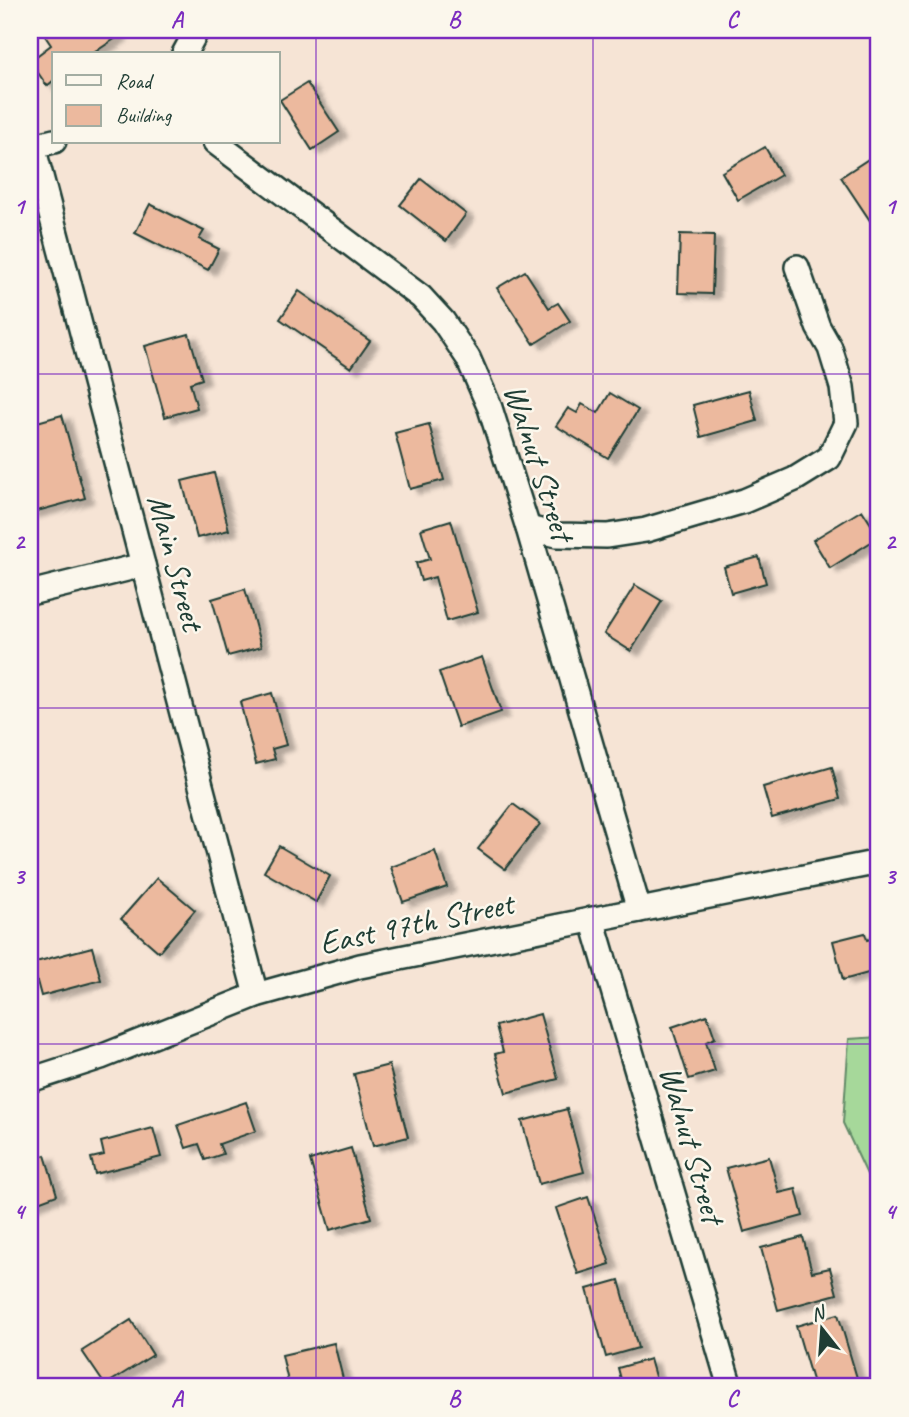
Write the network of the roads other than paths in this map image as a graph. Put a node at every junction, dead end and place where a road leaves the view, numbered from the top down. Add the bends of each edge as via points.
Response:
1 (197, 30) edge
2 (185, 52) edge
3 (218, 144) edge
4 (39, 145) edge
5 (797, 267) dead end
6 (528, 528) junction
7 (143, 565) junction
8 (30, 593) edge
9 (879, 862) edge
10 (639, 910) junction
11 (592, 919) junction
12 (256, 995) junction
13 (30, 1080) edge
14 (730, 1387) edge

1 - 2 street
3 - 6 street, Walnut Street via 421,297 443,321 468,358 490,408
4 - 7 street, Main Street
5 - 6 street via 842,387 846,423 829,458 744,501 646,530 607,536 557,535
6 - 10 street, Walnut Street
7 - 8 street
7 - 12 street, Main Street
9 - 10 street
10 - 11 street, East 97th Street
11 - 12 street, East 97th Street via 360,966
11 - 14 street, Walnut Street
12 - 13 street, East 97th Street

